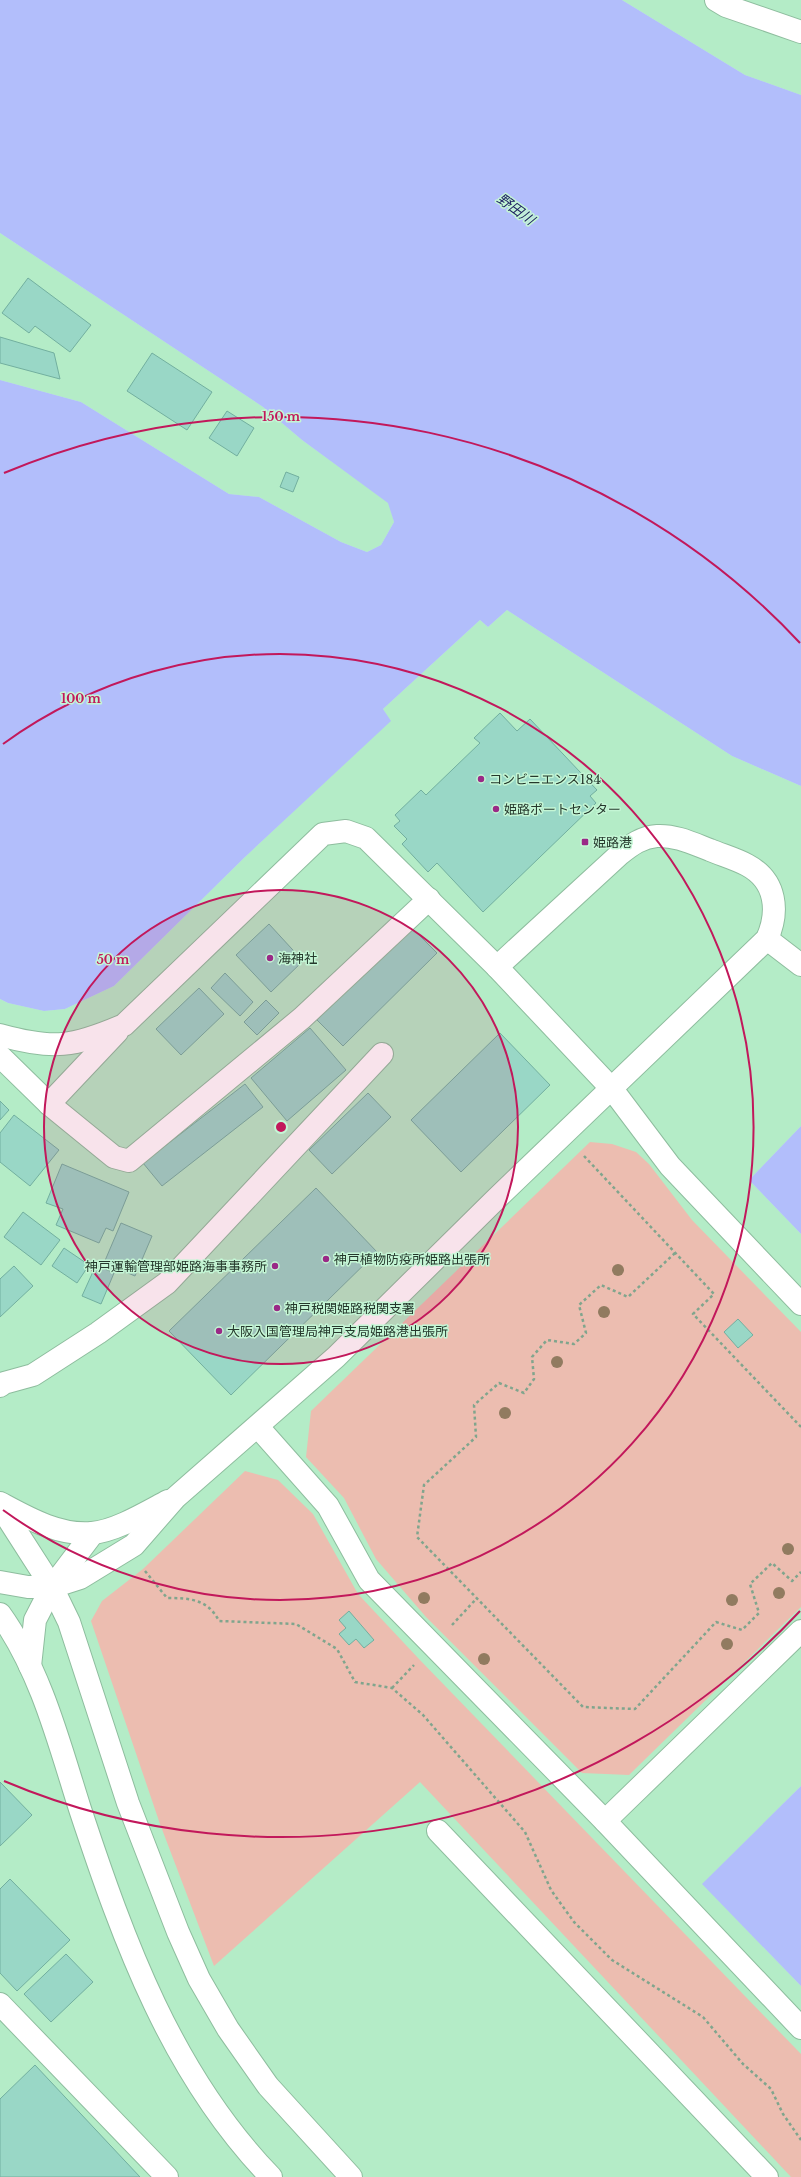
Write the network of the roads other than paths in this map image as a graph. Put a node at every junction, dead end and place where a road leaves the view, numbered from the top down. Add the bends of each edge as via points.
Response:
1 (716, 0) edge
2 (801, 32) edge
3 (429, 900) junction
4 (766, 939) junction
5 (801, 965) edge
6 (496, 967) junction
7 (124, 1025) junction
8 (0, 1035) edge
9 (382, 1054) dead end
10 (0, 1056) edge
11 (612, 1089) junction
12 (49, 1104) junction
13 (801, 1304) edge
14 (1, 1383) edge
15 (258, 1427) junction
16 (175, 1498) junction
17 (0, 1505) edge
18 (93, 1533) junction
19 (0, 1582) edge
20 (52, 1587) junction
21 (0, 1614) edge
22 (801, 1631) edge
23 (30, 1666) junction
24 (605, 1821) junction
25 (438, 1831) dead end
26 (0, 2004) edge
27 (801, 2028) edge
28 (168, 2177) edge
29 (271, 2177) edge
30 (352, 2177) edge
31 (766, 2177) edge

1 - 2 street via 726,6
3 - 6 street
3 - 7 street via 366,838 346,831 323,834
3 - 12 street via 302,1018 129,1161 114,1157
4 - 5 street
4 - 6 street via 774,924 768,884 748,866 684,840 658,836 633,843
4 - 11 street
6 - 11 street
7 - 8 street via 94,1038 70,1044 46,1045
7 - 12 street
9 - 14 street via 167,1283 98,1333 33,1375
10 - 12 street
11 - 13 street via 670,1166
11 - 15 street via 336,1357
15 - 16 street
15 - 24 street via 328,1506 369,1580
16 - 18 street via 121,1524
16 - 20 street via 134,1545 80,1578
17 - 18 street via 59,1530
17 - 20 street
18 - 20 street
19 - 20 street via 28,1588
20 - 23 street via 34,1620
20 - 30 street via 69,1622 128,1803 199,1979 228,2029 268,2086
21 - 23 street
22 - 24 street
23 - 29 street via 60,1744 111,1899 142,1980 188,2069 220,2116
24 - 27 street
25 - 31 street
26 - 28 street

